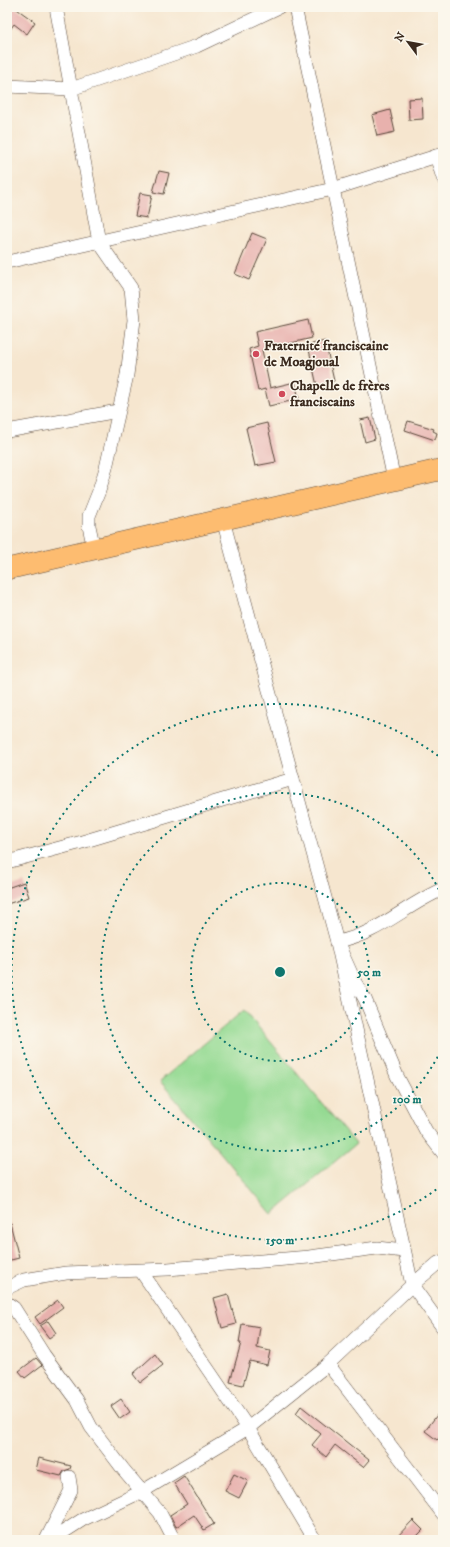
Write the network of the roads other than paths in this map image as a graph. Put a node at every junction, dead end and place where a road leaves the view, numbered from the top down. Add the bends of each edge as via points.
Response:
1 (56, 7) edge
2 (279, 7) edge
3 (295, 7) edge
4 (7, 86) edge
5 (71, 89) junction
6 (439, 155) edge
7 (443, 178) edge
8 (333, 189) junction
9 (99, 242) junction
10 (7, 262) edge
11 (118, 411) junction
12 (7, 431) edge
13 (443, 469) edge
14 (394, 480) junction
15 (223, 520) junction
16 (94, 549) junction
17 (7, 569) edge
18 (293, 779) junction
19 (7, 862) edge
20 (443, 889) edge
21 (337, 942) junction
22 (443, 1153) edge
23 (404, 1251) junction
24 (443, 1261) edge
25 (141, 1271) junction
26 (412, 1285) junction
27 (7, 1288) edge
28 (9, 1308) edge
29 (443, 1328) edge
30 (328, 1364) junction
31 (248, 1428) junction
32 (68, 1477) dead end
33 (143, 1491) junction
34 (443, 1514) edge
35 (46, 1540) edge
36 (51, 1540) edge
37 (174, 1540) edge
38 (315, 1540) edge

1 - 5 street
2 - 5 street via 197,46
3 - 8 street
4 - 5 street
5 - 9 street
6 - 7 street
6 - 8 street
8 - 9 street
8 - 14 street
9 - 10 street
9 - 11 street via 131,288 134,320 127,375
11 - 12 street
11 - 16 street via 106,468 89,516
13 - 14 main road
14 - 15 main road
15 - 16 main road
15 - 18 street
16 - 17 main road
18 - 19 street
18 - 21 street
20 - 21 street via 428,895 376,928
21 - 22 street via 365,999 397,1076 426,1131
21 - 23 street
23 - 25 street via 377,1248 295,1259
23 - 26 street
24 - 26 street
25 - 27 street via 66,1273 24,1280
25 - 31 street
26 - 29 street
26 - 30 street
28 - 33 street via 77,1400 91,1426 123,1470
30 - 31 street
30 - 34 street
31 - 33 street
31 - 38 street
32 - 35 street via 71,1490
33 - 36 street via 82,1520
33 - 37 street via 160,1513

